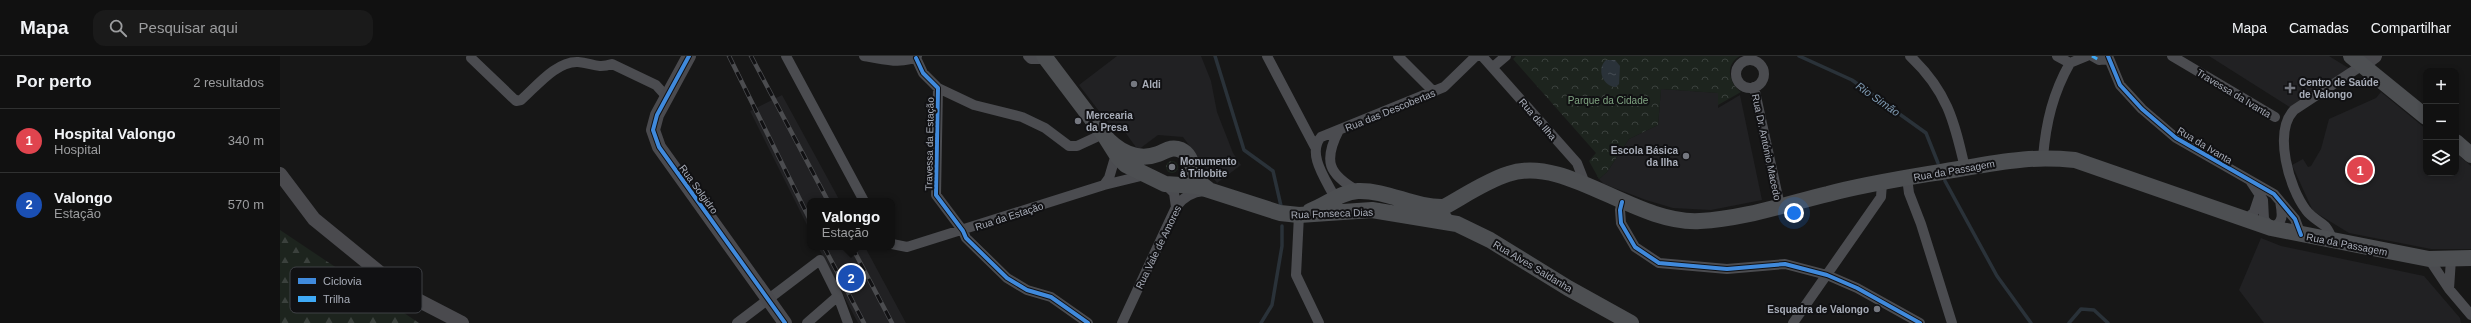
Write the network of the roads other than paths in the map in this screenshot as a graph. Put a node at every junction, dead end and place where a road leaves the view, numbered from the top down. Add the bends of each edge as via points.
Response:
1 (689, 56) edge
2 (786, 56) edge
3 (864, 56) edge
4 (1028, 56) edge
5 (1268, 56) edge
6 (1398, 56) edge
7 (1476, 56) edge
8 (1482, 56) edge
9 (1506, 56) edge
10 (1910, 56) edge
11 (2057, 56) edge
12 (2087, 56) edge
13 (2092, 56) edge
14 (2172, 56) edge
15 (917, 57) edge
16 (1045, 57) edge
17 (2108, 57) edge
18 (471, 58) dead end
19 (2363, 59) edge
20 (614, 60) edge
21 (2070, 63) junction
22 (1493, 67) junction
23 (1754, 87) dead end
24 (938, 88) junction
25 (1434, 92) junction
26 (666, 96) junction
27 (2423, 114) edge
28 (2275, 117) dead end
29 (1338, 130) junction
30 (2459, 145) edge
31 (1315, 147) junction
32 (1111, 148) junction
33 (1154, 155) junction
34 (2471, 155) edge
35 (2043, 157) junction
36 (1965, 168) junction
37 (1111, 172) junction
38 (280, 174) edge
39 (1907, 178) junction
40 (1172, 180) junction
41 (2250, 180) junction
42 (1121, 181) junction
43 (1882, 183) junction
44 (1104, 185) junction
45 (1586, 186) junction
46 (1211, 191) junction
47 (1358, 191) junction
48 (2260, 194) junction
49 (862, 198) edge
50 (1335, 198) junction
51 (2280, 201) junction
52 (1622, 202) junction
53 (1178, 205) junction
54 (1780, 206) junction
55 (1372, 210) junction
56 (1446, 214) junction
57 (1299, 215) junction
58 (1432, 218) joint
59 (2245, 221) junction
60 (2272, 228) junction
61 (963, 230) junction
62 (2301, 235) junction
63 (2334, 242) junction
64 (895, 245) edge
65 (2471, 258) edge
66 (2429, 259) junction
67 (2451, 259) junction
68 (373, 267) edge
69 (1827, 275) junction
70 (2449, 289) junction
71 (838, 296) junction
72 (768, 299) junction
73 (422, 302) edge
74 (2471, 315) edge
75 (462, 323) edge
76 (737, 323) edge
77 (785, 323) edge
78 (807, 323) edge
79 (848, 323) edge
80 (1088, 323) edge
81 (1122, 323) edge
82 (1319, 323) edge
83 (1631, 323) edge
84 (1793, 323) edge
85 (1920, 323) edge
86 (1952, 323) edge

1 - 26 street, Rua Solgidro
2 - 49 street
3 - 15 street via 894,60
4 - 16 street via 1031,59
5 - 31 street
6 - 25 street
7 - 25 street, Rua das Descobertas via 1444,87
8 - 22 street, Rua da Ilha
9 - 22 street
10 - 36 street via 1930,76 1945,99
11 - 21 street
12 - 21 street
13 - 17 street, Rua da Ivanta via 2099,60
14 - 28 street, Travessa da Ivanta
15 - 24 street, Travessa da Estação via 923,73
16 - 32 main road, Rua Fonseca Dias
17 - 41 street, Rua da Ivanta via 2120,85 2160,126 2176,138
18 - 20 street via 516,101 522,100 564,65 578,62 601,67
19 - 27 main road
19 - 63 street via 2294,110 2287,117 2284,132 2285,154 2300,200 2307,211 2326,227
20 - 26 street via 656,85
21 - 35 street via 2053,99 2045,128
22 - 45 street, Rua da Ilha via 1577,163
23 - 54 street, Rua Dr. António Macedo
24 - 32 street via 974,105 1022,117 1045,128 1068,146
24 - 61 street, Travessa da Estação via 936,194
25 - 29 street, Rua das Descobertas
26 - 72 street, Rua Solgidro via 653,130 659,147
29 - 31 street, Rua das Descobertas via 1321,137
29 - 47 street, Rua das Descobertas via 1330,147 1330,162 1334,174
30 - 34 main road
31 - 50 street via 1317,160
32 - 33 main road, Rua Fonseca Dias via 1130,155
32 - 33 street via 1135,162
32 - 37 street
32 - 40 main road, Rua Fonseca Dias via 1134,170
33 - 40 main road, Rua Fonseca Dias via 1156,176
33 - 40 main road, Rua Fonseca Dias via 1171,148 1183,151 1190,161
35 - 36 main road, Rua da Passagem via 2017,158
35 - 59 main road, Rua da Passagem via 2075,160
36 - 39 main road, Rua da Passagem
37 - 42 street
37 - 44 street
38 - 68 street via 314,219
39 - 43 main road, Rua da Passagem
39 - 86 street via 1909,192
40 - 42 street, Rua da Estação
40 - 46 main road, Rua Fonseca Dias via 1199,182
40 - 53 street
40 - 53 street
41 - 48 street, Rua da Ivanta
41 - 51 street, Rua da Ivanta via 2264,187
42 - 44 street, Rua da Estação
43 - 54 main road, Rua da Passagem
43 - 69 street via 1881,197
44 - 61 street, Rua da Estação
45 - 52 main road, Rua da Passagem
45 - 56 main road, Rua da Passagem via 1555,174 1525,171 1508,174
46 - 53 street, Rua Vale de Amores via 1192,193
46 - 57 main road, Rua Fonseca Dias via 1280,213
47 - 50 main road
47 - 56 main road via 1433,207
48 - 59 street via 2254,212
48 - 60 street, Rua da Ivanta via 2264,205 2264,219
50 - 55 main road via 1346,205
50 - 57 main road
51 - 60 street via 2281,221
51 - 62 street, Rua da Ivanta via 2295,219
52 - 54 main road, Rua da Passagem via 1660,217 1686,221 1730,217
52 - 69 street via 1621,223 1636,247 1659,263 1727,269 1785,264
53 - 81 street, Rua Vale de Amores
55 - 57 main road, Rua Fonseca Dias
55 - 58 main road, Rua Fonseca Dias
56 - 58 main road, Rua Alves Saldanha
56 - 83 main road, Rua Alves Saldanha via 1457,224 1490,240
57 - 82 street via 1296,276
59 - 60 main road, Rua da Passagem
60 - 62 main road, Rua da Passagem
61 - 64 street, Rua da Estação via 907,247
61 - 80 street, Travessa da Estação via 966,238 1007,278 1027,290 1052,297
62 - 63 main road, Rua da Passagem
63 - 66 main road, Rua da Passagem
65 - 67 main road, Rua da Passagem
66 - 67 main road, Rua da Passagem
66 - 70 street
67 - 70 street
69 - 84 street
69 - 85 street via 1858,288
70 - 74 street
71 - 72 street via 820,260
71 - 78 street
71 - 79 street
72 - 76 street
72 - 77 street, Rua Solgidro
73 - 75 street

